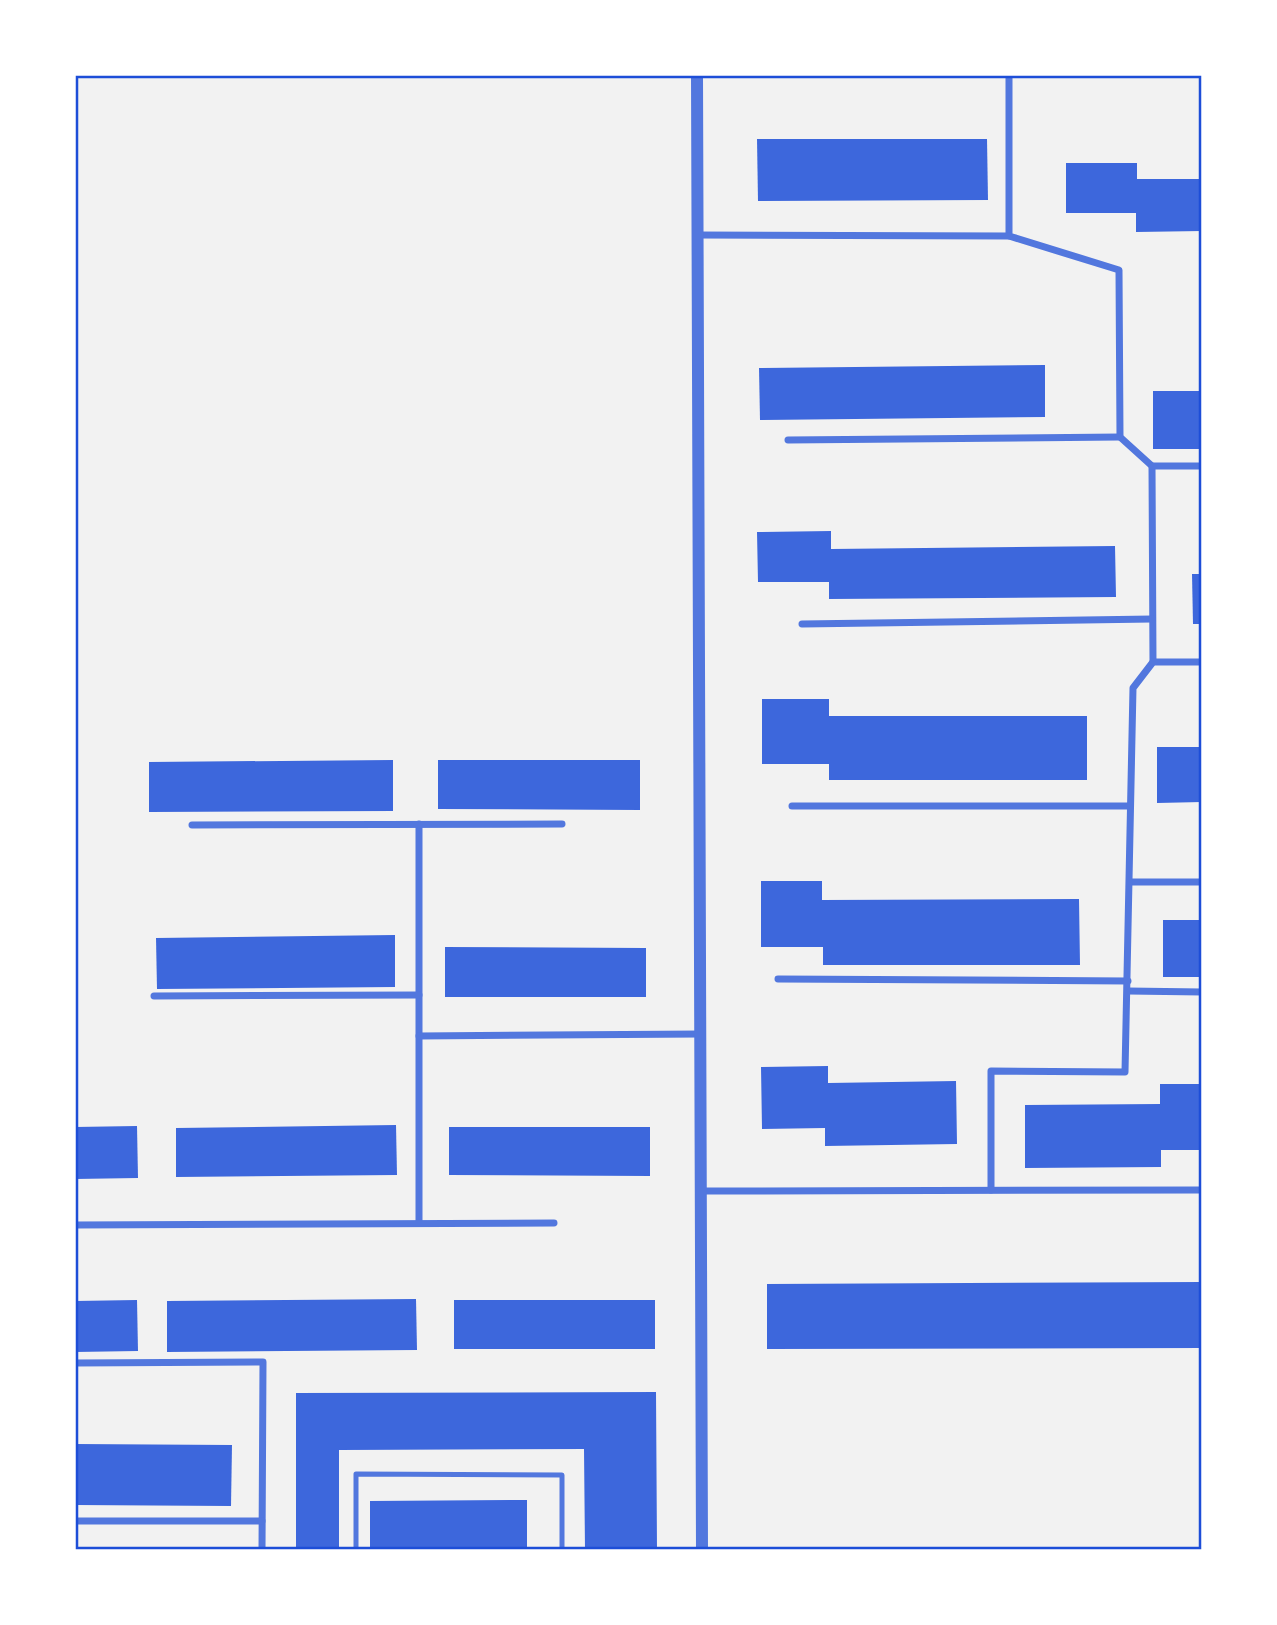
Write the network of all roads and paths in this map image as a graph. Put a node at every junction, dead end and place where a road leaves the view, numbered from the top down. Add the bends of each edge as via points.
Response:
1 (696, 75) edge
2 (1009, 75) edge
3 (698, 235) junction
4 (1009, 236) junction
5 (1120, 437) junction
6 (788, 440) dead end
7 (1152, 466) junction
8 (1202, 466) edge
9 (1152, 619) junction
10 (802, 624) dead end
11 (1153, 662) junction
12 (1202, 662) edge
13 (792, 806) dead end
14 (1130, 806) junction
15 (419, 824) junction
16 (562, 824) dead end
17 (192, 825) dead end
18 (1129, 882) junction
19 (1202, 882) edge
20 (778, 979) dead end
21 (1128, 981) junction
22 (1128, 991) junction
23 (1202, 992) edge
24 (419, 995) junction
25 (154, 996) dead end
26 (701, 1034) junction
27 (419, 1036) junction
28 (990, 1190) junction
29 (1202, 1190) edge
30 (702, 1191) junction
31 (419, 1223) junction
32 (554, 1223) dead end
33 (75, 1225) edge
34 (75, 1363) edge
35 (75, 1521) edge
36 (262, 1521) junction
37 (262, 1550) edge
38 (356, 1550) edge
39 (562, 1550) edge
40 (702, 1550) edge

1 - 3 street
2 - 4 street
3 - 4 street
3 - 26 street
4 - 5 street via 1119,270
5 - 6 street
5 - 7 street
7 - 8 street
7 - 9 street
9 - 10 street
9 - 11 street
11 - 12 street
11 - 14 street via 1133,688
13 - 14 street
14 - 18 street
15 - 16 street
15 - 17 street
15 - 24 street
18 - 19 street
18 - 21 street
20 - 21 street
21 - 22 street
22 - 23 street
22 - 28 street via 1125,1072 991,1071
24 - 25 street
24 - 27 street
26 - 27 street
26 - 30 street
27 - 31 street
28 - 29 street
28 - 30 street
30 - 40 street
31 - 32 street
31 - 33 street
34 - 36 street via 263,1363
35 - 36 street
36 - 37 street
38 - 39 lane via 356,1474 562,1475

